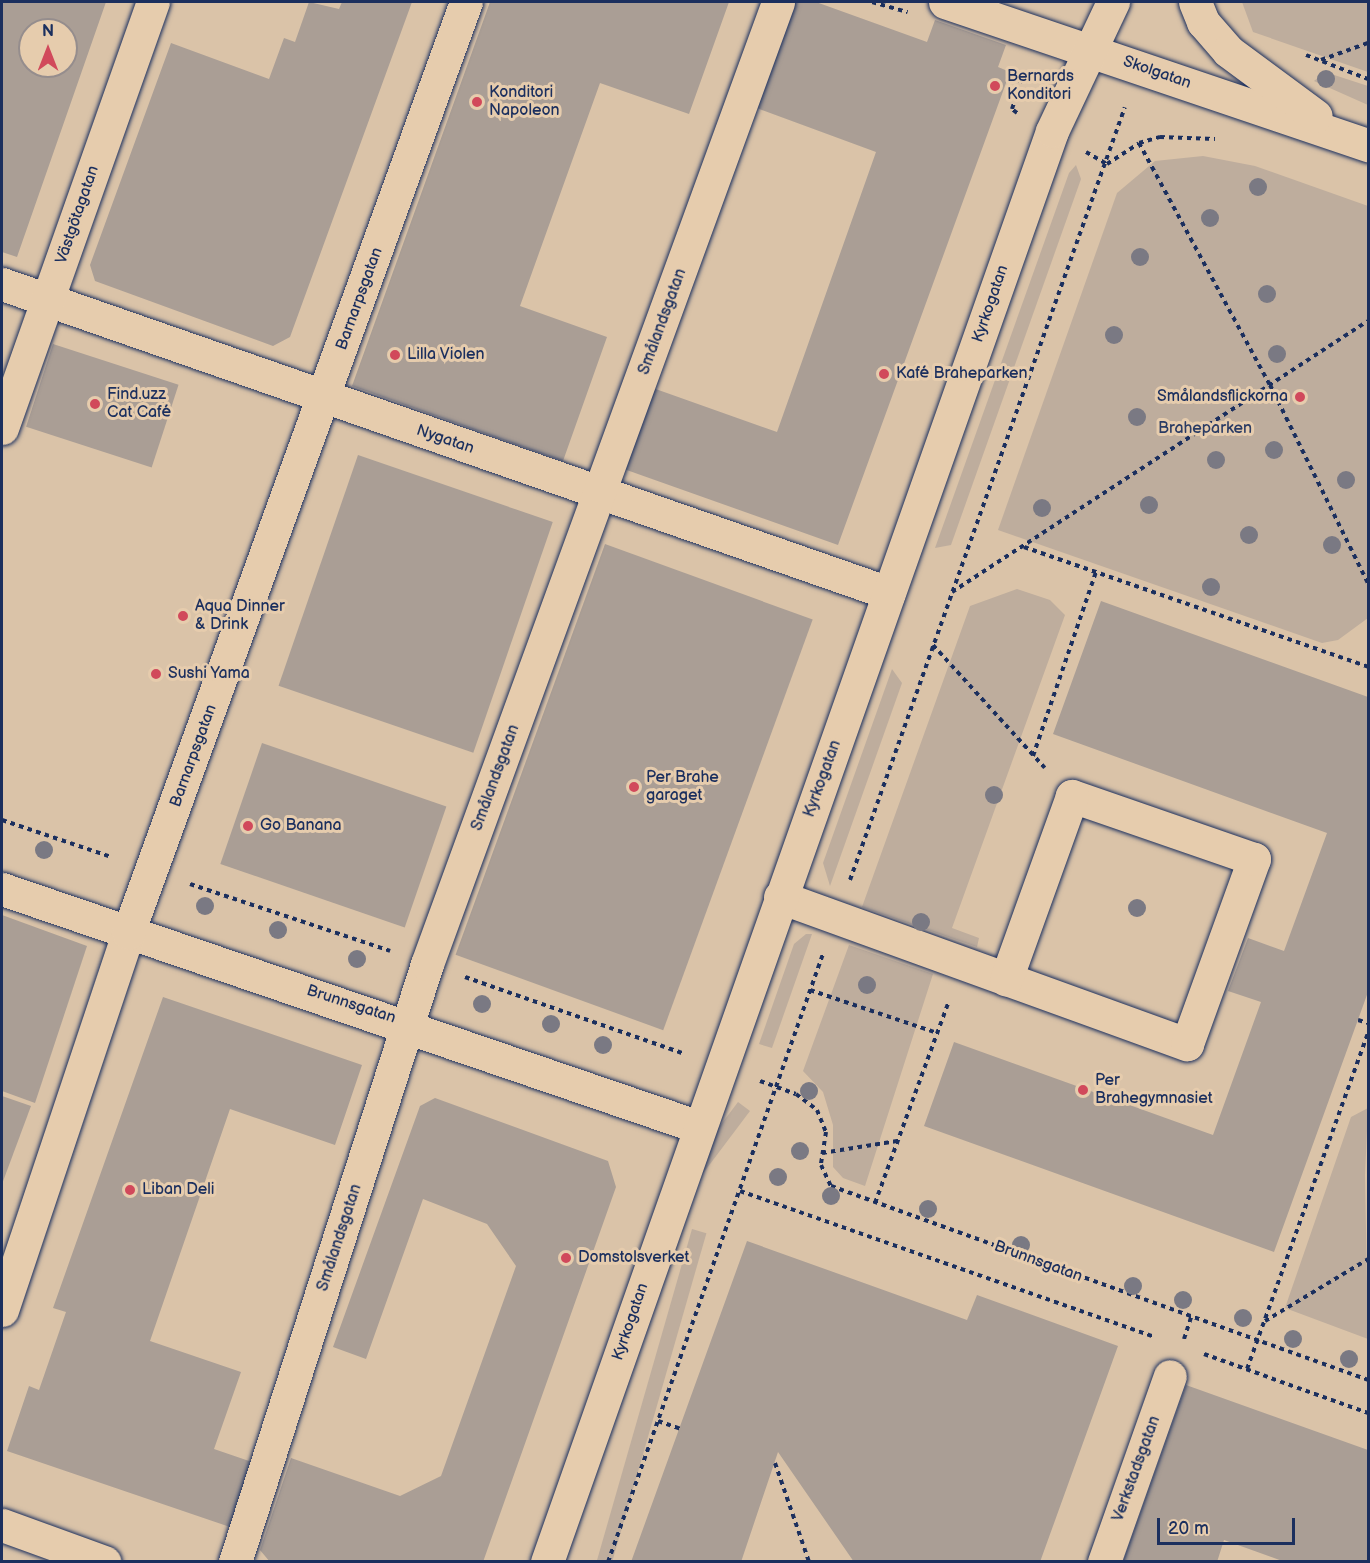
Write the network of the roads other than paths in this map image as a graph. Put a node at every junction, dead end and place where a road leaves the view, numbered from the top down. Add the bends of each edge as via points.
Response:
1 (153, 2) edge
2 (466, 2) edge
3 (778, 2) edge
4 (945, 2) edge
5 (1113, 2) edge
6 (1195, 2) edge
7 (1091, 50) junction
8 (1357, 141) edge
9 (2, 284) edge
10 (48, 300) junction
11 (324, 398) junction
12 (2, 428) edge
13 (602, 494) junction
14 (889, 593) junction
15 (2, 889) edge
16 (780, 897) junction
17 (128, 933) junction
18 (1006, 979) junction
19 (409, 1024) junction
20 (699, 1127) junction
21 (2, 1310) edge
22 (1170, 1376) dead end
23 (2, 1526) edge
24 (104, 1562) edge
25 (235, 1562) edge
26 (547, 1562) edge
27 (1104, 1562) edge

1 - 10 street, Västgötagatan
2 - 11 street, Barnarpsgatan
3 - 13 street, Smålandsgatan
4 - 7 street, Skolgatan
5 - 7 street, Kyrkogatan
6 - 8 street via 1203,22 1228,51
7 - 8 street, Skolgatan
7 - 14 street, Kyrkogatan via 1052,131
9 - 10 street, Nygatan
10 - 11 street, Nygatan
10 - 12 street, Västgötagatan
11 - 13 street, Nygatan
11 - 17 street, Barnarpsgatan
13 - 14 street, Nygatan
13 - 19 street, Smålandsgatan via 427,964
14 - 16 street, Kyrkogatan
15 - 17 street, Brunnsgatan
16 - 18 street
16 - 20 street, Kyrkogatan
17 - 19 street, Brunnsgatan
17 - 21 street, Barnarpsgatan
18 - 18 street via 1187,1044 1254,859 1072,796
19 - 20 street, Brunnsgatan
19 - 25 street, Smålandsgatan
20 - 26 street, Kyrkogatan
22 - 27 street, Verkstadsgatan
23 - 24 street

